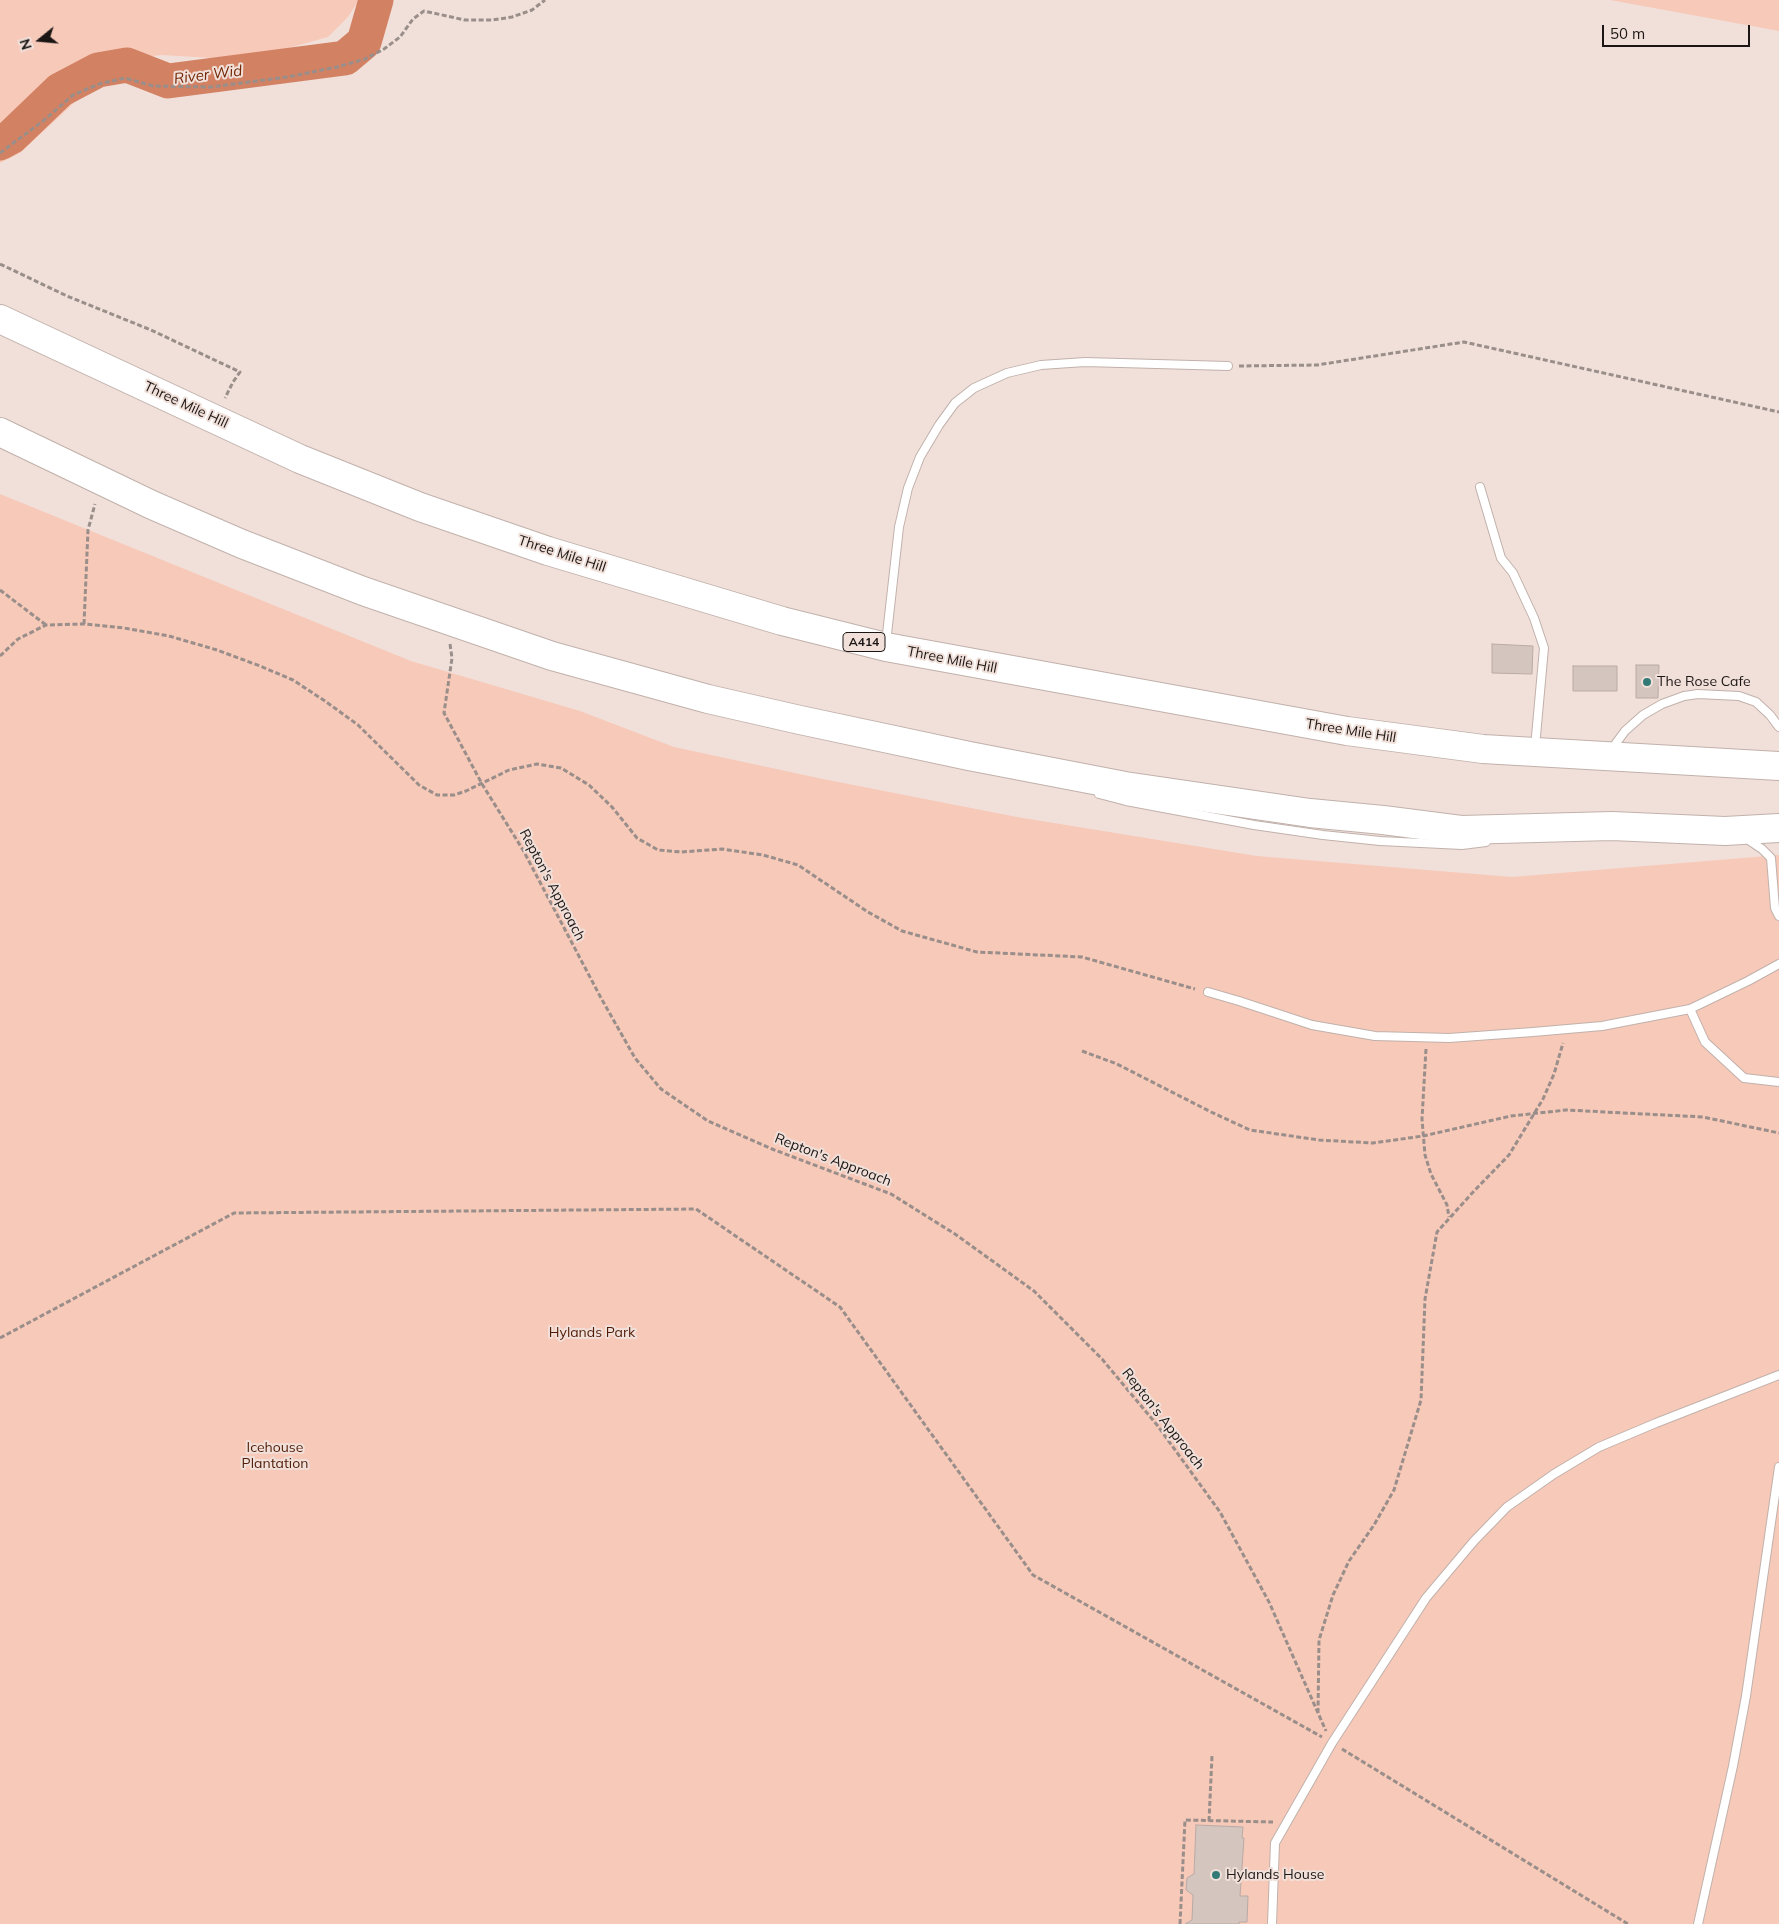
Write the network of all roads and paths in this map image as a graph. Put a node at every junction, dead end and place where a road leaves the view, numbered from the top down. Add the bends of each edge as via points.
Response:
1 (546, 0) edge
2 (0, 153) edge
3 (0, 264) edge
4 (0, 319) edge
5 (1228, 366) joint
6 (1779, 412) edge
7 (216, 418) junction
8 (0, 432) edge
9 (1480, 487) dead end
10 (95, 504) dead end
11 (0, 590) edge
12 (84, 624) junction
13 (46, 625) junction
14 (886, 647) junction
15 (0, 656) edge
16 (451, 670) dead end
17 (1779, 727) edge
18 (1535, 752) junction
19 (969, 756) junction
20 (1607, 756) junction
21 (1779, 766) edge
22 (1040, 778) dead end
23 (482, 784) junction
24 (1087, 791) dead end
25 (1612, 826) junction
26 (1779, 828) edge
27 (1725, 831) junction
28 (1528, 837) dead end
29 (1490, 842) dead end
30 (1779, 916) edge
31 (1779, 964) edge
32 (1208, 992) joint
33 (1690, 1009) junction
34 (1567, 1029) junction
35 (1429, 1037) junction
36 (1082, 1051) dead end
37 (1779, 1082) edge
38 (1534, 1112) junction
39 (1779, 1133) edge
40 (1423, 1136) junction
41 (1450, 1218) junction
42 (0, 1338) edge
43 (1779, 1375) edge
44 (1779, 1468) edge
45 (1332, 1743) junction
46 (1212, 1756) dead end
47 (1209, 1820) junction
48 (1286, 1822) junction
49 (1180, 1924) edge
50 (1272, 1924) edge
51 (1628, 1924) edge
52 (1698, 1924) edge

1 - 2 path via 532,10 492,20 465,20 424,11 413,19 400,37 366,59 287,78 203,87 153,86 125,78 100,84 73,95
3 - 7 path via 240,372
4 - 7 highway, Three Mile Hill / A414
5 - 6 path via 1317,365 1464,342
5 - 14 lane via 1085,362 1041,365 998,377 974,388 955,403 920,457 908,488 899,527
7 - 14 highway, Three Mile Hill / A414 via 339,475 538,548 782,621
8 - 19 highway via 104,483 242,544 502,640 708,699
9 - 18 lane via 1501,558 1513,573 1544,648
10 - 12 path via 88,530
11 - 13 path
12 - 13 path
12 - 23 path via 177,638 293,680 358,725 419,785 437,795 454,795
13 - 15 path via 18,639
14 - 18 highway, Three Mile Hill / A414 via 1347,731 1474,748
16 - 23 path, Repton's Approach via 444,713
17 - 20 lane via 1756,702 1739,696 1684,696 1642,715 1625,731
18 - 20 highway, Three Mile Hill / A414
19 - 22 lane
19 - 25 highway via 1125,786 1257,806 1461,830
20 - 21 highway, Three Mile Hill / A414
23 - 32 path via 509,770 537,764 561,768 590,785 637,838 658,850 722,849 763,855 798,865 902,931 977,952 1082,957
23 - 41 path, Repton's Approach via 523,850 635,1058 661,1089 708,1121 772,1150 891,1194 1034,1291 1102,1360 1156,1425 1220,1512 1269,1602 1318,1716 1319,1640 1333,1596 1349,1561 1394,1490 1421,1400 1425,1299 1437,1232
24 - 29 lane via 1135,803 1323,835 1462,845
25 - 27 highway
25 - 28 lane
26 - 27 highway
27 - 30 lane via 1753,842 1771,858
31 - 33 lane
32 - 35 lane via 1312,1025 1375,1036
33 - 34 lane via 1602,1026
33 - 37 lane via 1705,1042 1744,1078
34 - 35 lane
34 - 38 path via 1554,1074
35 - 40 path via 1425,1054
36 - 40 path via 1117,1064 1250,1130 1358,1143
38 - 39 path via 1566,1110 1703,1117
38 - 40 path
38 - 41 path via 1510,1155
40 - 41 path via 1431,1174
42 - 45 path via 234,1213 696,1209 840,1307 1033,1575
43 - 45 lane via 1599,1447 1507,1507 1426,1598
44 - 52 lane via 1746,1696
45 - 48 lane
45 - 51 path
46 - 47 path
47 - 48 path
47 - 49 path via 1185,1820
48 - 50 lane via 1274,1843

